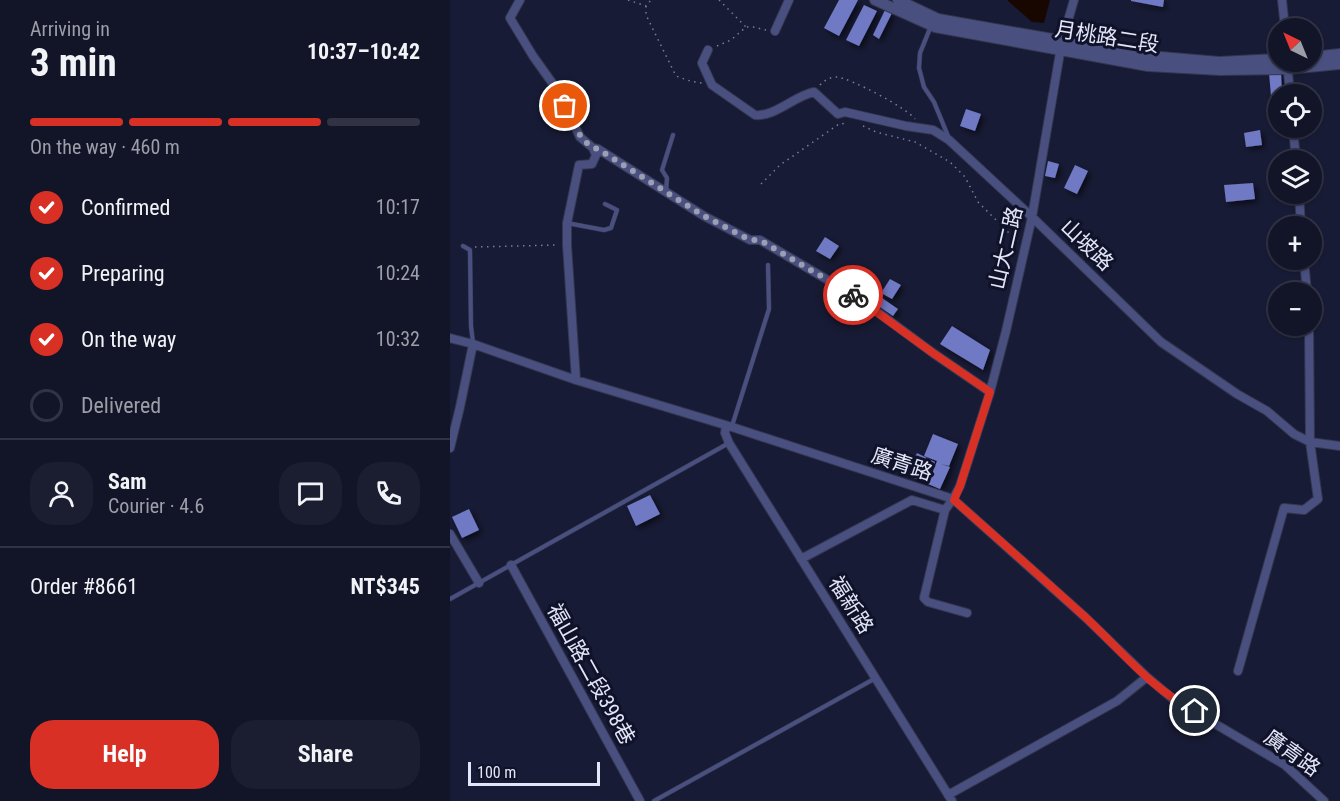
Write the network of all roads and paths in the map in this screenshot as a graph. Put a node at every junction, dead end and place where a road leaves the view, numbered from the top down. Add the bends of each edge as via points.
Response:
1 (520, 0) edge
2 (628, 0) edge
3 (651, 0) edge
4 (719, 0) edge
5 (789, 0) edge
6 (875, 0) edge
7 (898, 0) edge
8 (1074, 0) edge
9 (1282, 0) edge
10 (646, 6) junction
11 (1283, 18) edge
12 (932, 26) junction
13 (746, 27) junction
14 (775, 31) joint
15 (1061, 45) junction
16 (708, 50) joint
17 (1340, 54) edge
18 (1322, 56) edge
19 (1268, 60) edge
20 (1322, 64) edge
21 (1340, 64) edge
22 (1268, 66) edge
23 (712, 85) junction
24 (810, 92) junction
25 (858, 118) junction
26 (924, 129) junction
27 (673, 135) dead end
28 (949, 140) junction
29 (593, 148) junction
30 (761, 184) dead end
31 (666, 193) junction
32 (605, 204) dead end
33 (1032, 217) junction
34 (567, 223) junction
35 (567, 244) junction
36 (1026, 245) junction
37 (463, 246) dead end
38 (470, 249) junction
39 (768, 265) dead end
40 (1309, 336) edge
41 (450, 338) edge
42 (473, 344) junction
43 (576, 380) junction
44 (990, 392) junction
45 (729, 426) junction
46 (1310, 442) junction
47 (729, 443) junction
48 (1340, 446) edge
49 (450, 448) edge
50 (954, 500) junction
51 (945, 510) junction
52 (450, 534) edge
53 (801, 559) junction
54 (511, 565) junction
55 (478, 583) junction
56 (450, 599) edge
57 (967, 613) dead end
58 (1238, 671) dead end
59 (1147, 677) junction
60 (875, 679) junction
61 (950, 798) edge
62 (640, 801) edge
63 (654, 801) edge
64 (1324, 801) edge

1 - 29 street via 510,18 558,91 580,137
2 - 10 path
3 - 10 path
4 - 13 path
5 - 14 street
6 - 12 street, 月桃路二段
7 - 15 street, 月桃路二段 via 938,19
8 - 15 street, 山大二路
9 - 11 street
10 - 23 path via 646,15 676,76
12 - 15 street, 月桃路二段
12 - 28 lane via 920,53 919,68
13 - 14 path
13 - 16 path via 731,40
15 - 19 street, 月桃路二段 via 1218,62
15 - 22 street, 月桃路二段 via 1148,66 1220,70
15 - 33 street, 山大二路
16 - 23 street via 702,63
17 - 18 street
20 - 21 street, 月桃路二段
23 - 24 street via 755,115 764,116
24 - 25 street, 山坡路 via 838,114 845,112
24 - 26 path via 829,78 838,77 892,102 911,114
25 - 26 street, 山坡路
25 - 30 path via 839,123 780,165
25 - 36 path via 876,132 915,142 950,162 965,177 978,201 1016,240
26 - 28 street, 山坡路
27 - 31 lane via 662,170 667,178
28 - 33 street, 山坡路
29 - 31 street
29 - 34 street via 596,155 592,164 579,165
31 - 44 street via 750,240 760,240 860,299
32 - 34 lane via 617,210 611,228
33 - 36 street, 山大二路
33 - 46 street, 山坡路 via 1161,342
34 - 35 street
35 - 38 path
35 - 43 street
36 - 44 street, 山大二路
37 - 38 lane
38 - 42 lane
39 - 45 lane via 769,309
40 - 46 street
41 - 42 street, 廣青路
42 - 43 street, 廣青路
42 - 49 street
43 - 45 street, 廣青路
44 - 50 street, 山大二路
45 - 47 street, 福新路 via 725,433
45 - 50 street, 廣青路
46 - 48 street, 山坡路
46 - 58 street via 1318,499 1304,510 1284,508
47 - 53 street, 福新路
47 - 54 lane
50 - 51 street
50 - 59 street, 廣青路
51 - 53 street via 912,500
51 - 57 street via 924,598
52 - 55 street
53 - 60 street, 福新路
54 - 55 lane
54 - 62 street, 福山路二段398巷
55 - 56 lane
59 - 61 street via 1117,701
59 - 64 street, 廣青路 via 1173,699 1285,765
60 - 61 street, 福新路
60 - 63 lane

